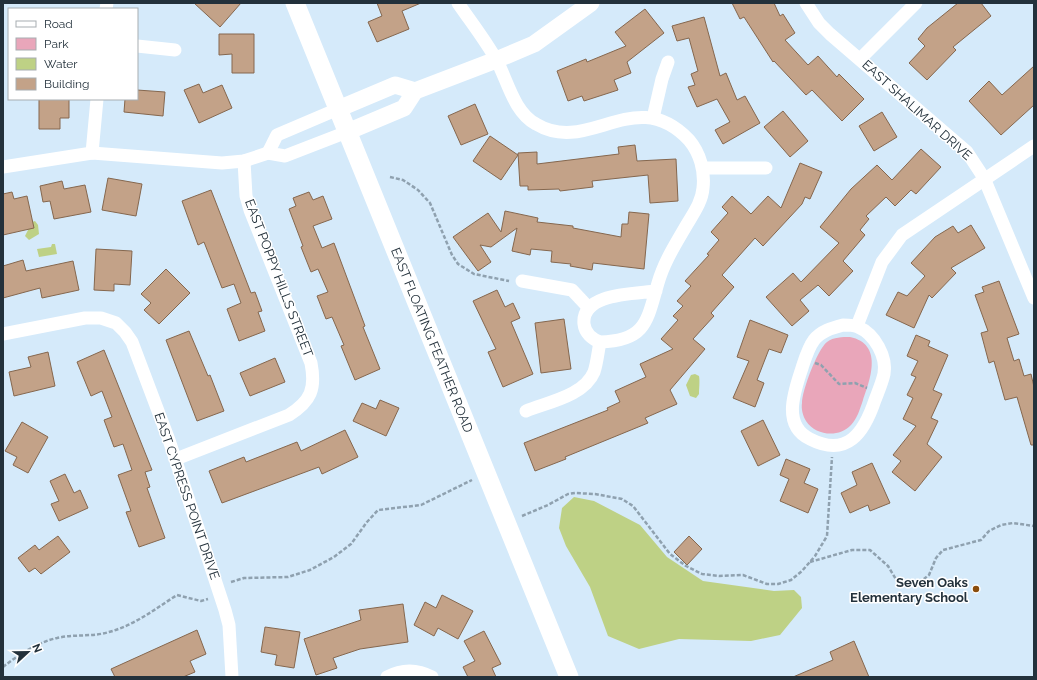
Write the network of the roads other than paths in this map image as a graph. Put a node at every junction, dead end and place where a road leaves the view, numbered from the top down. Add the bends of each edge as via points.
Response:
1 (295, 3) edge
2 (458, 3) edge
3 (591, 3) edge
4 (806, 3) edge
5 (916, 3) edge
6 (138, 46) edge
7 (176, 50) dead end
8 (860, 59) junction
9 (496, 60) junction
10 (668, 62) dead end
11 (415, 91) junction
12 (97, 100) edge
13 (338, 110) junction
14 (653, 118) junction
15 (347, 132) junction
16 (1034, 146) edge
17 (92, 153) junction
18 (268, 153) junction
19 (244, 161) junction
20 (3, 167) edge
21 (703, 168) junction
22 (766, 168) dead end
23 (984, 178) junction
24 (522, 281) dead end
25 (656, 291) junction
26 (1034, 298) edge
27 (588, 306) junction
28 (857, 326) junction
29 (3, 334) edge
30 (600, 342) junction
31 (526, 411) dead end
32 (176, 459) junction
33 (232, 677) edge
34 (387, 677) edge
35 (432, 677) edge
36 (569, 677) edge

1 - 13 main road, EAST FLOATING FEATHER ROAD
2 - 9 street
3 - 9 street via 534,44
4 - 8 street, EAST SHALIMAR DRIVE via 818,23
5 - 8 street
6 - 7 street
8 - 23 street, EAST SHALIMAR DRIVE via 967,152
9 - 11 street
9 - 14 street via 521,112 536,124 552,131 577,132 635,116
10 - 14 street
11 - 13 street via 395,86
11 - 15 street via 404,108
12 - 17 street
13 - 15 main road, EAST FLOATING FEATHER ROAD
13 - 18 street via 277,135
14 - 21 street via 668,123 692,143
15 - 18 street via 285,156
15 - 36 main road, EAST FLOATING FEATHER ROAD
16 - 23 street
17 - 19 street via 207,163
17 - 20 street
18 - 19 street
19 - 32 street, EAST POPPY HILLS STREET via 246,196 250,210 311,363 314,378 311,394 302,406 289,415
21 - 22 street
21 - 25 street via 700,203 668,258
23 - 26 street, EAST SHALIMAR DRIVE
23 - 28 street via 915,225 891,247 882,262
24 - 27 street via 572,290
25 - 27 street via 601,299
25 - 30 street via 648,320 639,331 628,338
27 - 30 street via 584,326 588,334
28 - 28 street via 843,325 824,332 814,340 808,350 792,397 792,413 798,428 807,438 817,443 842,445 854,439 870,415 884,374 883,359 877,344
29 - 32 street, EAST CYPRESS POINT DRIVE via 86,318 101,318 116,323 132,342
30 - 31 street via 594,372 587,384 577,391
32 - 33 street, EAST CYPRESS POINT DRIVE via 229,625
34 - 35 street via 410,670 423,672

